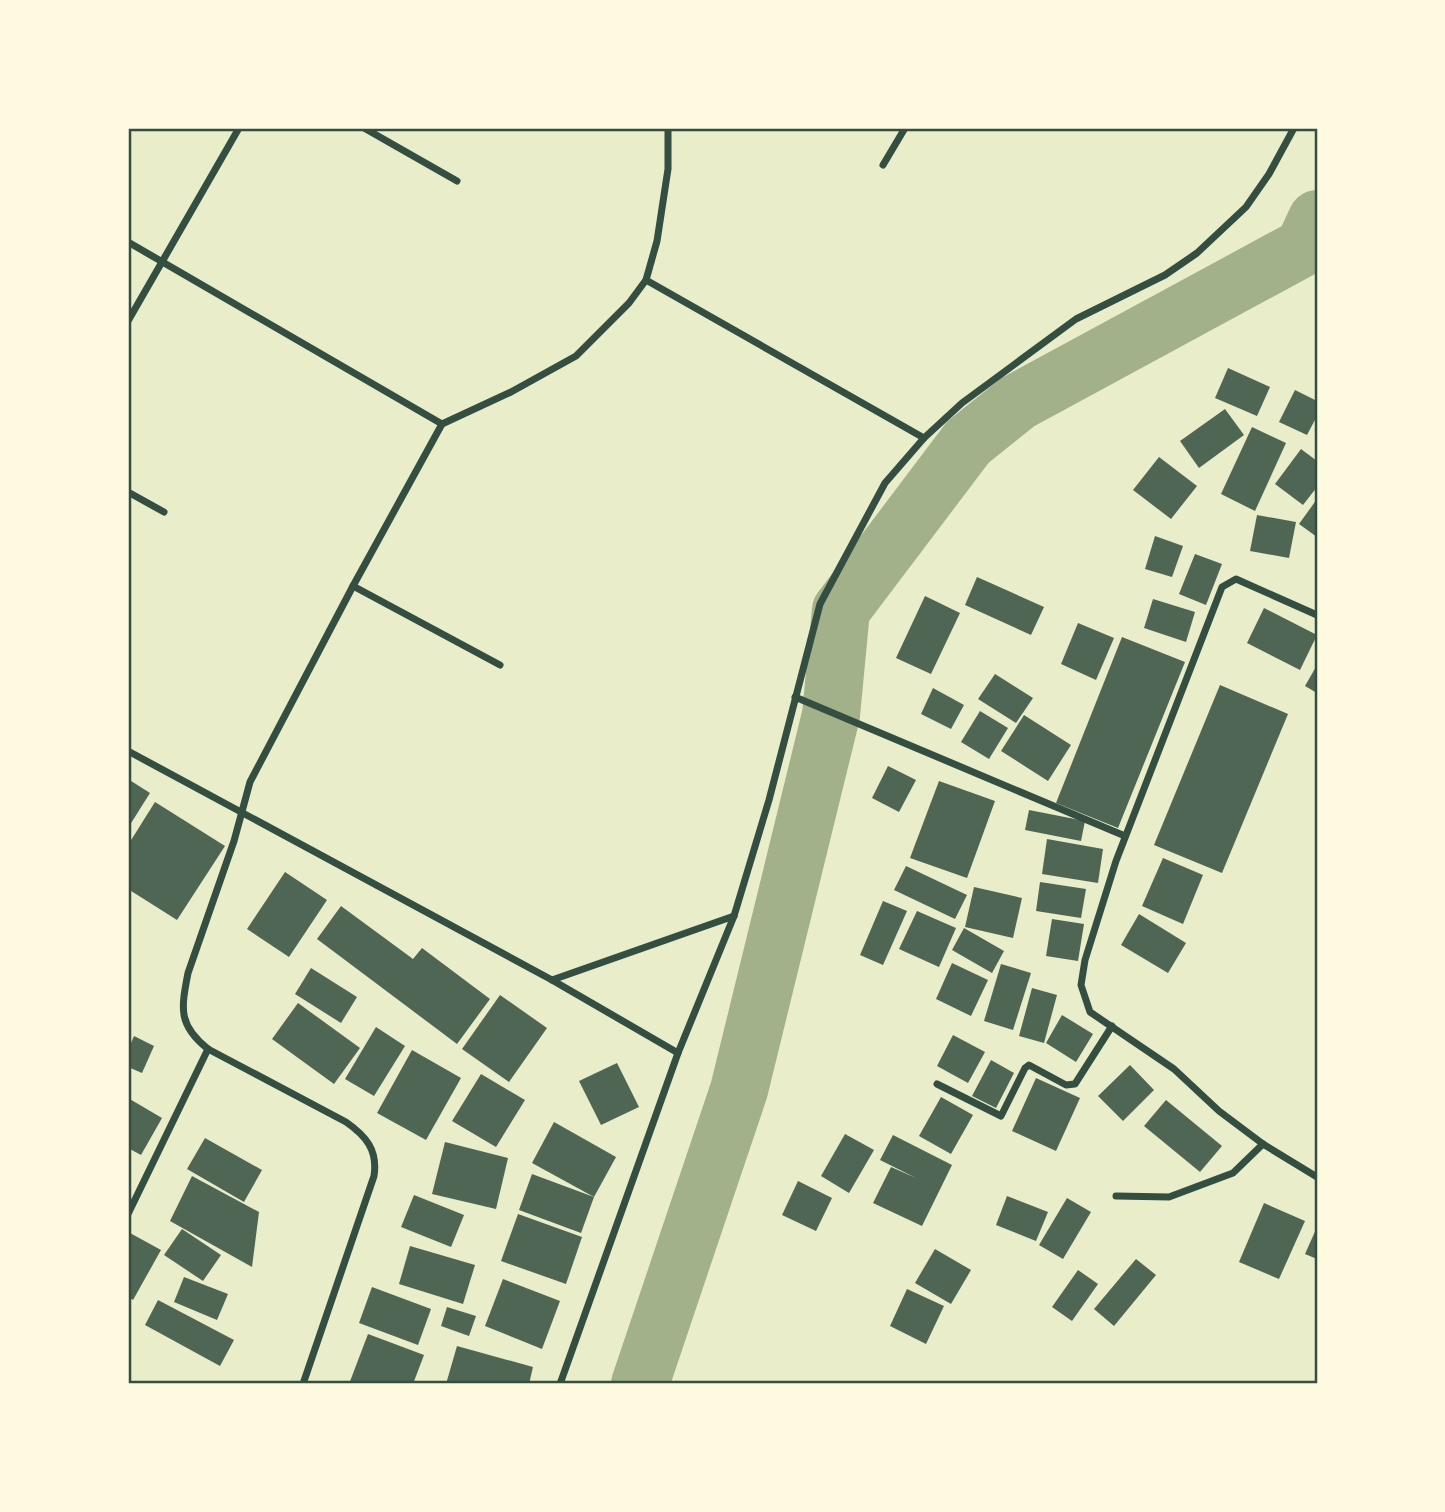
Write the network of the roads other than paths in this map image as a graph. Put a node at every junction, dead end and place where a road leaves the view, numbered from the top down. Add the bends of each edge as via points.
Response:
1 (239, 128) edge
2 (364, 128) edge
3 (668, 128) edge
4 (905, 128) edge
5 (1294, 128) edge
6 (883, 165) dead end
7 (457, 181) dead end
8 (128, 242) edge
9 (162, 262) junction
10 (646, 280) junction
11 (128, 321) edge
12 (442, 424) junction
13 (924, 438) junction
14 (128, 492) edge
15 (164, 512) dead end
16 (354, 586) junction
17 (1317, 615) edge
18 (499, 665) dead end
19 (795, 697) junction
20 (128, 751) edge
21 (240, 814) junction
22 (1125, 836) junction
23 (734, 916) junction
24 (552, 980) junction
25 (1112, 1027) junction
26 (208, 1049) junction
27 (678, 1053) junction
28 (937, 1084) dead end
29 (1263, 1144) junction
30 (1317, 1177) edge
31 (1116, 1196) dead end
32 (128, 1214) edge
33 (303, 1384) edge
34 (560, 1384) edge

1 - 9 street
2 - 7 street
3 - 10 street via 668,169
4 - 6 street
5 - 13 street via 1246,207 1198,253 1165,275 1076,319 962,403
8 - 9 street
9 - 11 street
9 - 12 street
10 - 12 street via 576,356
10 - 13 street
12 - 16 street
13 - 19 street via 885,483 820,604
14 - 15 street
16 - 18 street
16 - 21 street via 250,782
17 - 22 street via 1236,579 1222,587
19 - 22 street
19 - 23 street
20 - 21 street
21 - 24 street
21 - 26 street via 184,996 183,1021
22 - 25 street via 1081,985 1090,1012
23 - 24 street
23 - 27 street
24 - 27 street
25 - 28 street via 1075,1084 1066,1085 1029,1065 1025,1068 1001,1116
25 - 29 street via 1174,1069
26 - 32 street
26 - 33 street via 346,1122 373,1147 374,1176
27 - 34 street
29 - 30 street
29 - 31 street via 1233,1172 1169,1197

